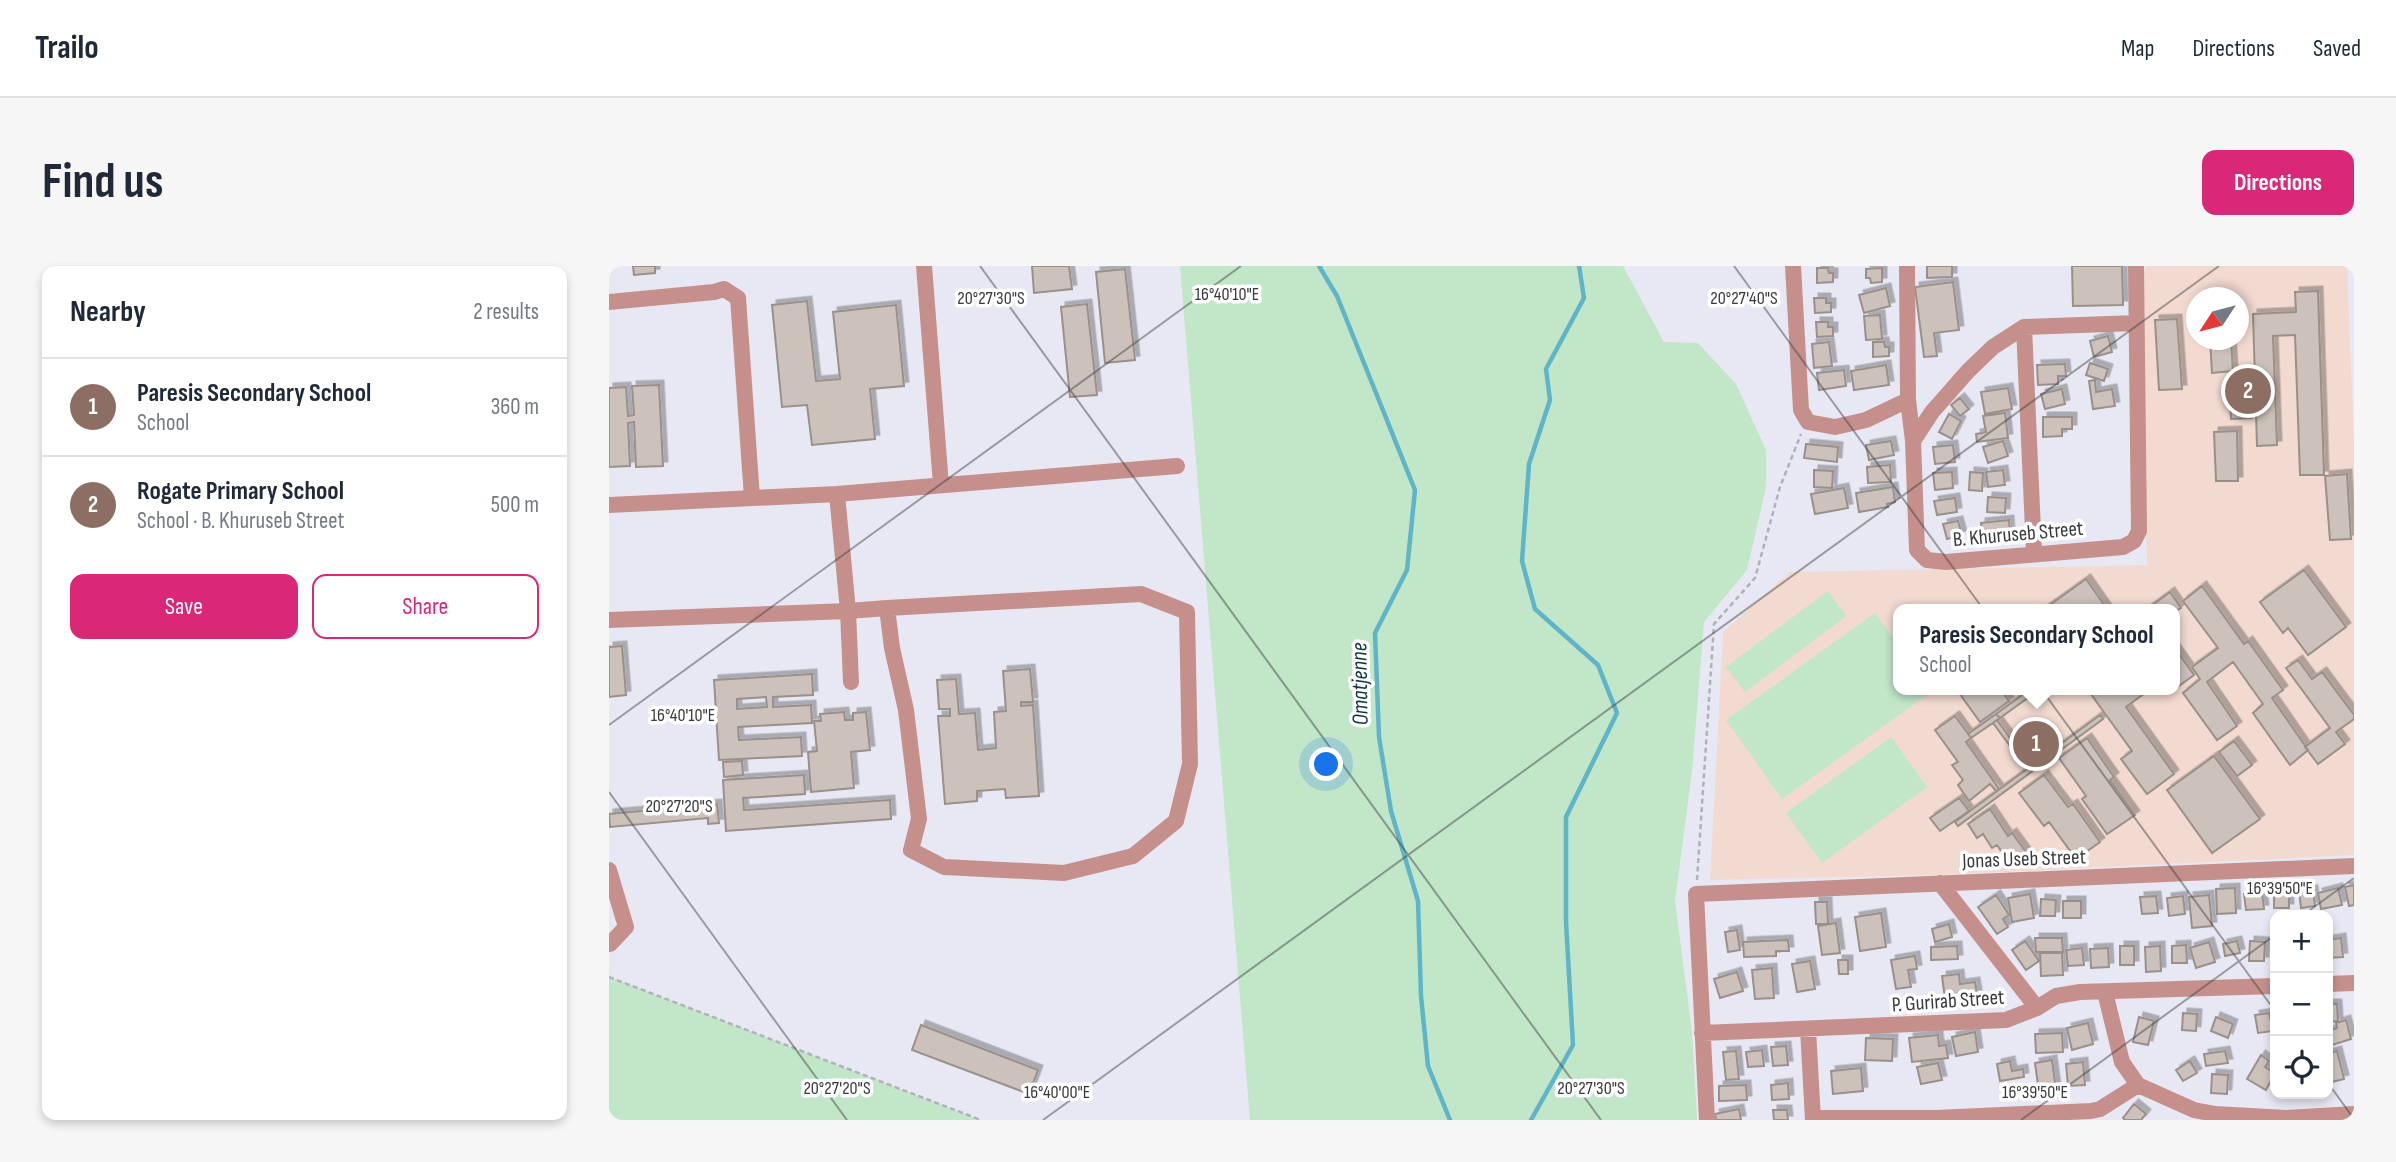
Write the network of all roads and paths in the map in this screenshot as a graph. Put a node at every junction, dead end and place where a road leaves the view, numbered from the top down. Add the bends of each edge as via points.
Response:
1 (924, 266) edge
2 (1793, 266) edge
3 (1907, 266) edge
4 (2137, 266) edge
5 (609, 302) edge
6 (2136, 323) junction
7 (2024, 327) junction
8 (1908, 401) junction
9 (1808, 422) junction
10 (1913, 442) junction
11 (1177, 466) dead end
12 (941, 485) junction
13 (837, 494) junction
14 (752, 498) junction
15 (609, 505) edge
16 (2034, 553) junction
17 (887, 608) junction
18 (848, 611) junction
19 (609, 620) edge
20 (851, 682) dead end
21 (2354, 866) edge
22 (609, 870) edge
23 (1940, 883) junction
24 (1696, 894) junction
25 (609, 942) edge
26 (609, 977) edge
27 (2354, 982) edge
28 (2333, 984) edge
29 (2270, 986) edge
30 (2105, 992) junction
31 (2037, 1008) junction
32 (1808, 1029) junction
33 (1702, 1033) junction
34 (2138, 1084) junction
35 (2354, 1114) edge
36 (1813, 1119) edge
37 (2286, 1119) edge
38 (981, 1120) edge
39 (1707, 1120) edge

1 - 12 street
2 - 9 street via 1801,410
3 - 8 street, B. Khuruseb Street
4 - 6 street, B. Khuruseb Street
5 - 14 street via 724,289 738,298
6 - 7 street
6 - 16 street, B. Khuruseb Street via 2139,531 2134,541 2123,547
7 - 10 street via 1968,371
7 - 16 street
8 - 9 street via 1835,427
8 - 10 street, B. Khuruseb Street
9 - 24 path via 1780,487 1755,578 1714,624
10 - 16 street, B. Khuruseb Street via 1917,550 1927,560
11 - 12 street
12 - 13 street
13 - 14 street
13 - 18 street
14 - 15 street
17 - 17 street via 1141,594 1187,612 1190,764 1177,821 1133,856 1064,873 944,867 911,850 919,820 907,710
17 - 18 street
18 - 19 street
18 - 20 street
21 - 23 street, Jonas Useb Street
22 - 25 street via 625,927
23 - 24 street, Jonas Useb Street
23 - 31 street
24 - 33 street
26 - 38 path
27 - 28 street
29 - 30 street, P. Gurirab Street
30 - 31 street, P. Gurirab Street via 2056,996
30 - 34 street via 2122,1062
31 - 32 street, P. Gurirab Street via 2006,1020
32 - 33 street, P. Gurirab Street
32 - 36 street
33 - 39 street
34 - 36 street via 2091,1111
34 - 37 street via 2194,1110
35 - 37 street

